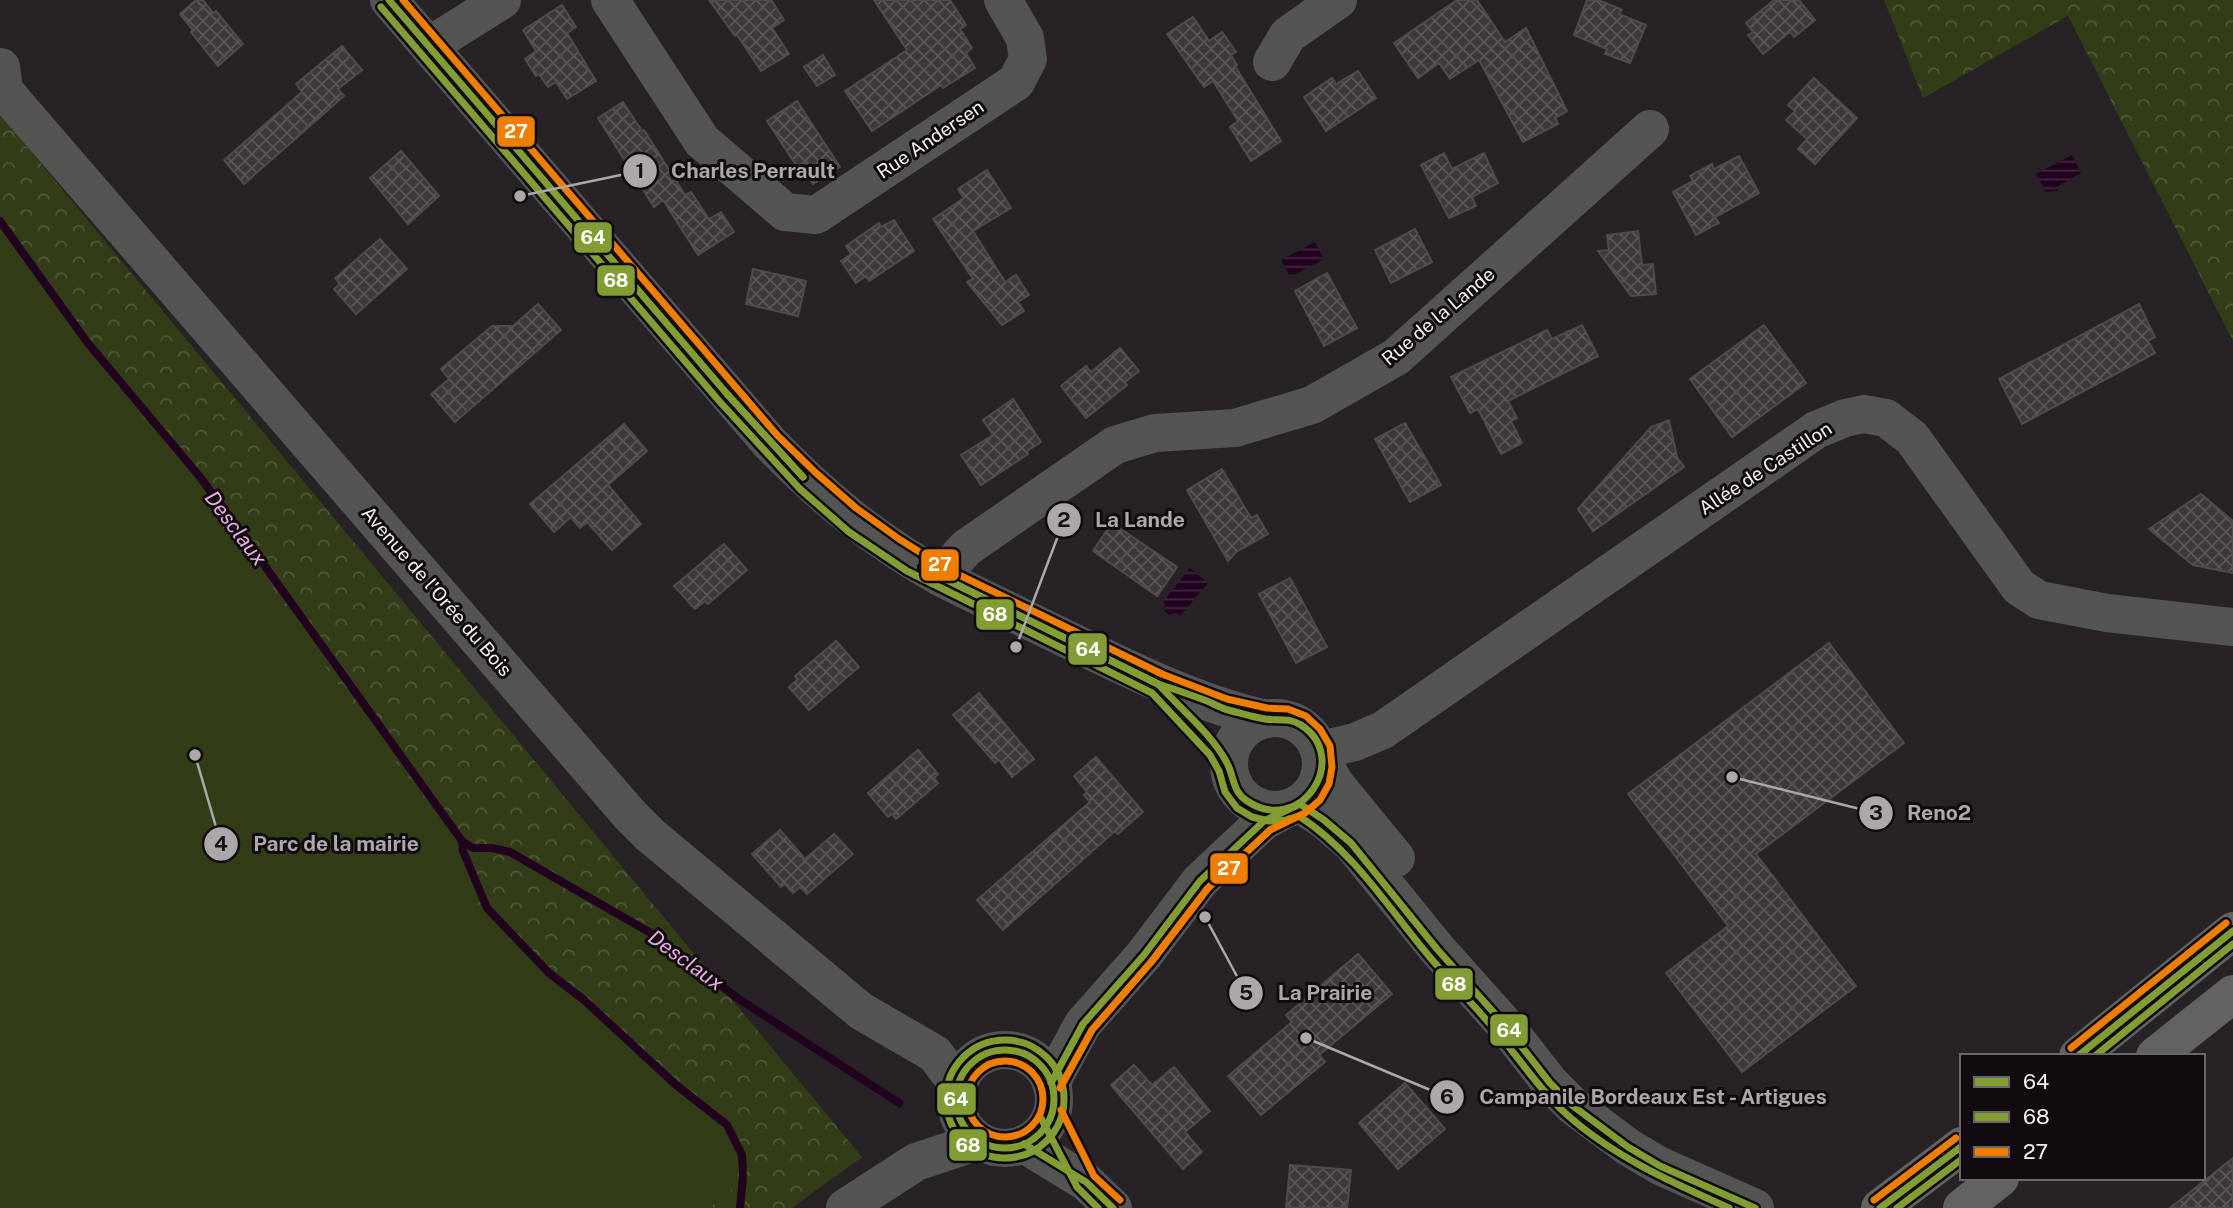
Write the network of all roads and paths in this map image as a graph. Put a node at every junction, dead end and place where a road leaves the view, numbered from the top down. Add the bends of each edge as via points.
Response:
1 (502, 0) edge
2 (610, 0) edge
3 (1003, 0) edge
4 (1338, 0) edge
5 (404, 4) edge
6 (429, 46) junction
7 (1272, 62) dead end
8 (1, 66) edge
9 (1650, 129) dead end
10 (940, 577) junction
11 (2233, 627) edge
12 (1158, 684) junction
13 (1266, 719) junction
14 (1321, 755) junction
15 (1231, 774) junction
16 (1292, 807) junction
17 (1200, 881) junction
18 (2233, 931) edge
19 (2233, 995) edge
20 (1083, 1024) junction
21 (1504, 1024) junction
22 (1021, 1054) junction
23 (2080, 1054) edge
24 (2158, 1054) edge
25 (965, 1084) junction
26 (1051, 1099) junction
27 (979, 1141) junction
28 (1024, 1144) junction
29 (1960, 1148) edge
30 (916, 1162) junction
31 (1997, 1180) edge
32 (1099, 1195) edge
33 (845, 1208) edge
34 (1755, 1208) edge
35 (1880, 1208) edge
36 (1962, 1208) edge

1 - 6 street
2 - 3 street, Rue Andersen via 702,141 785,212 816,215 1016,82 1028,59 1027,48
4 - 7 street via 1288,35
5 - 6 street
6 - 10 street via 788,462 855,523
8 - 25 street, Avenue de l'Orée du Bois via 4,90 19,108 630,815 861,1010 935,1054
9 - 10 street, Rue de la Lande via 1396,357 1312,405 1235,428 1155,433 1115,445 966,548
10 - 12 street
11 - 14 street, Allée de Castillon via 2107,613 2039,600 2019,587 1912,438 1886,418 1864,414 1816,430 1383,730
12 - 13 street
12 - 15 street via 1208,734
13 - 14 street via 1301,725
13 - 15 street via 1242,730 1233,744
14 - 16 street via 1319,780 1311,794
14 - 21 street via 1336,785 1464,950
15 - 16 street via 1243,799 1256,807 1271,811
15 - 17 street via 1224,819
16 - 17 street via 1264,821
16 - 21 street via 1324,820 1351,843
17 - 20 street
18 - 23 highway
19 - 24 highway
20 - 22 street
20 - 26 street
21 - 34 street via 1550,1083 1599,1127 1660,1166
22 - 25 street via 1002,1051
22 - 26 street via 1044,1070
25 - 27 street via 966,1130
25 - 30 street
26 - 28 street via 1045,1128
26 - 32 street via 1064,1143
27 - 28 street via 991,1147
27 - 30 street
28 - 32 street
29 - 35 highway
30 - 33 street
31 - 36 highway

